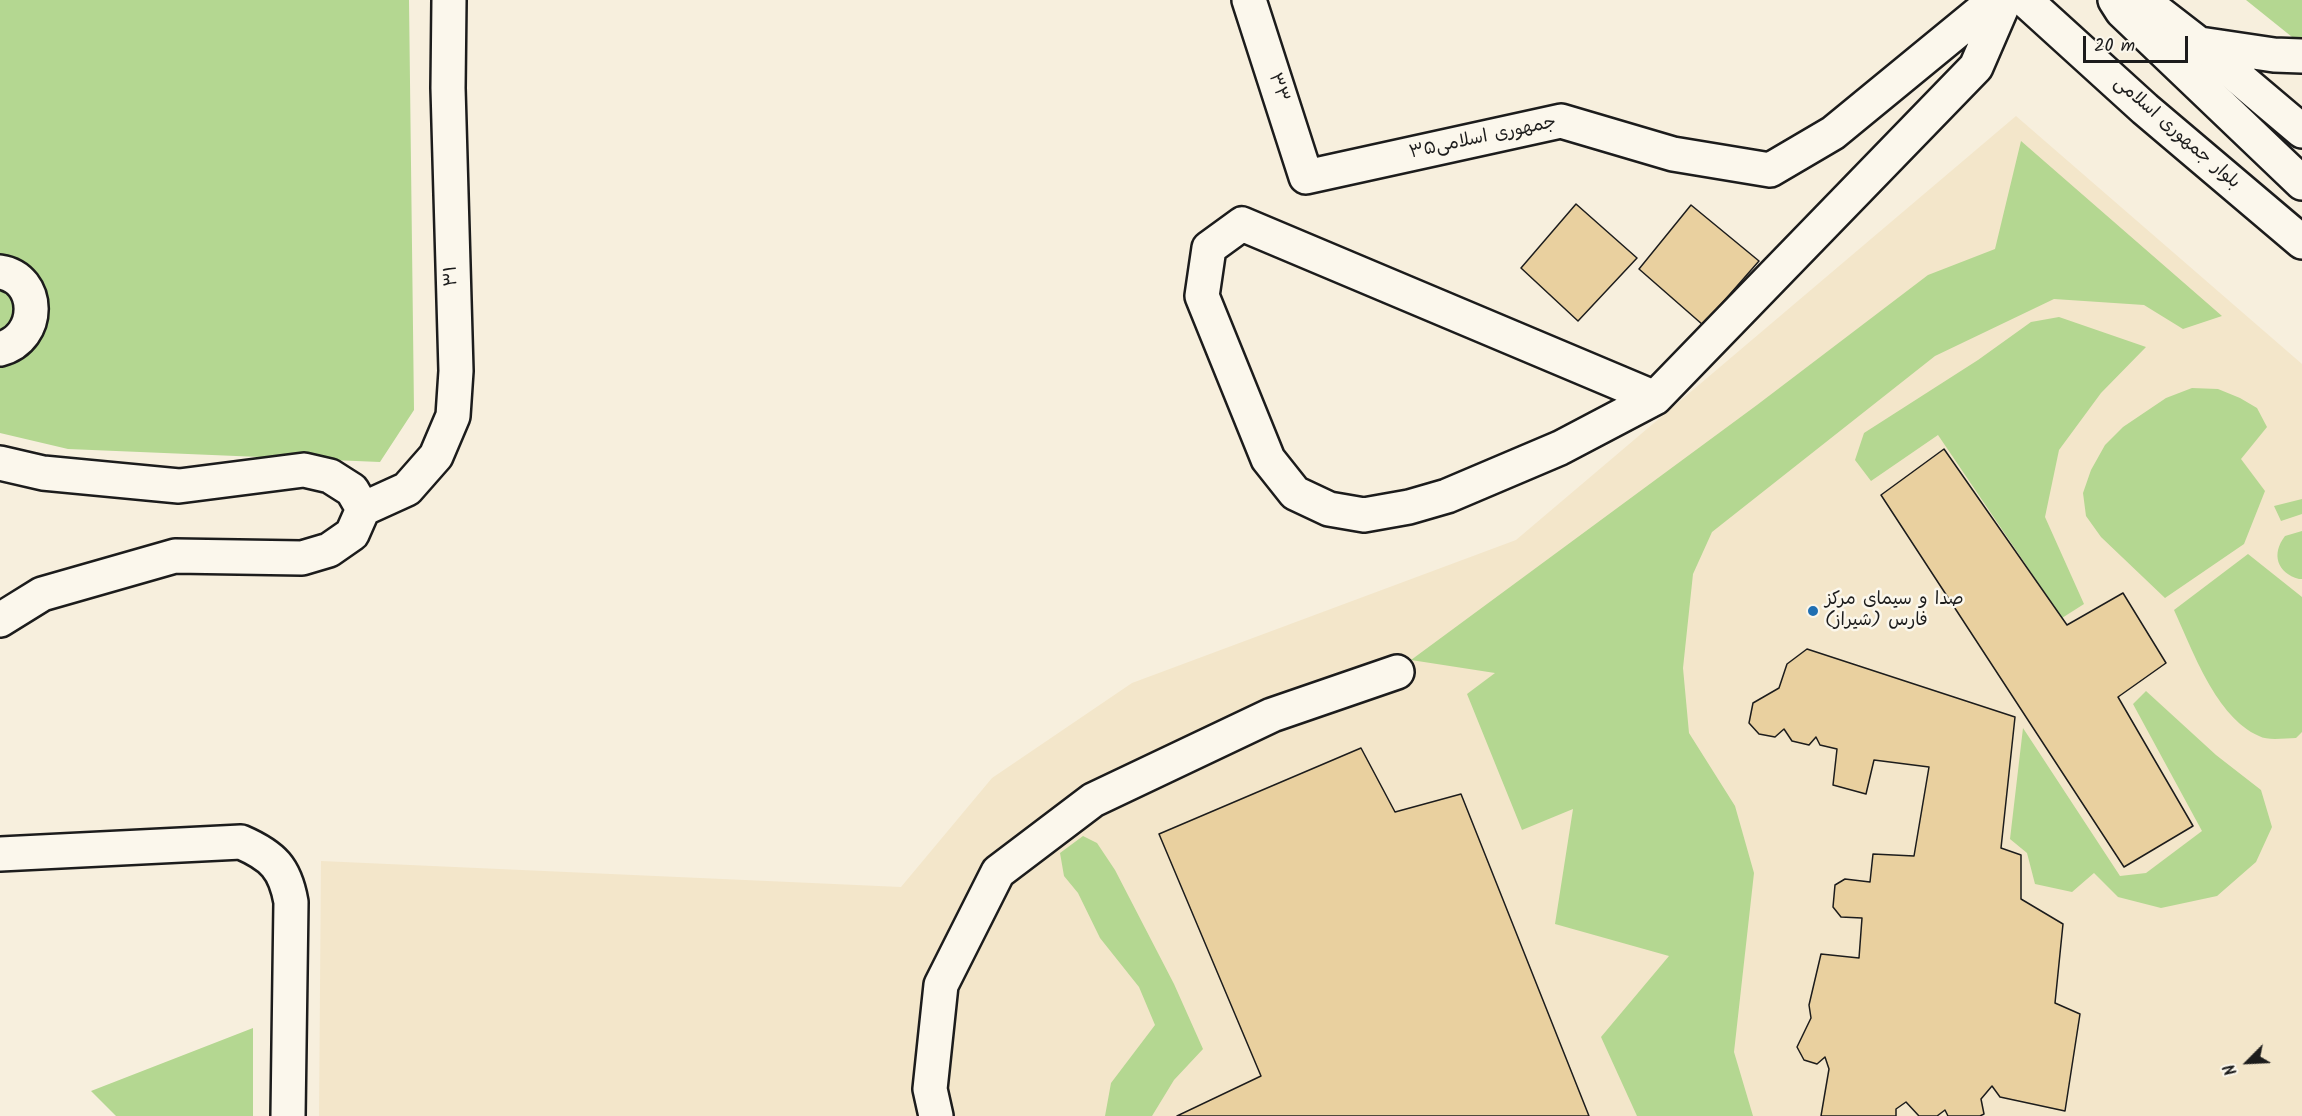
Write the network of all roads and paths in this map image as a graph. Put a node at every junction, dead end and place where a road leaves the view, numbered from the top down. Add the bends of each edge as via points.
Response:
1 (449, 0) edge
2 (1249, 0) edge
3 (1995, 0) edge
4 (2005, 0) edge
5 (2025, 0) edge
6 (2115, 0) edge
7 (2142, 0) edge
8 (2199, 44) junction
9 (2302, 56) edge
10 (2302, 131) edge
11 (1306, 177) joint
12 (2302, 183) edge
13 (2302, 242) edge
14 (0, 272) edge
15 (0, 349) edge
16 (1655, 398) junction
17 (0, 463) edge
18 (363, 509) junction
19 (0, 620) edge
20 (1397, 672) dead end
21 (0, 854) edge
22 (288, 1116) edge
23 (936, 1116) edge

1 - 18 main road, ۳۱ via 456,371 453,416 436,456 407,489
2 - 11 main road, ۳۳
3 - 11 main road, جمهوری اسلامی۳۵ via 1833,133 1770,170 1673,154 1561,121
4 - 16 main road via 1976,67
5 - 13 main road, بلوار جمهوری اسلامی via 2145,109
6 - 12 main road
7 - 8 main road
8 - 9 main road
8 - 10 main road
14 - 15 main road via 16,279 25,289 32,315 21,338
16 - 16 main road via 1560,448 1446,496 1364,515 1329,509 1295,493 1268,459 1202,296 1209,248 1242,224
17 - 18 main road via 43,473 179,486 304,470 330,476 352,490
18 - 19 main road via 352,534 329,550 302,558 175,556 42,594
20 - 23 main road via 1272,715 1093,800 998,872 941,985 930,1089
21 - 22 main road via 241,842 261,850 277,864 287,882 291,902

